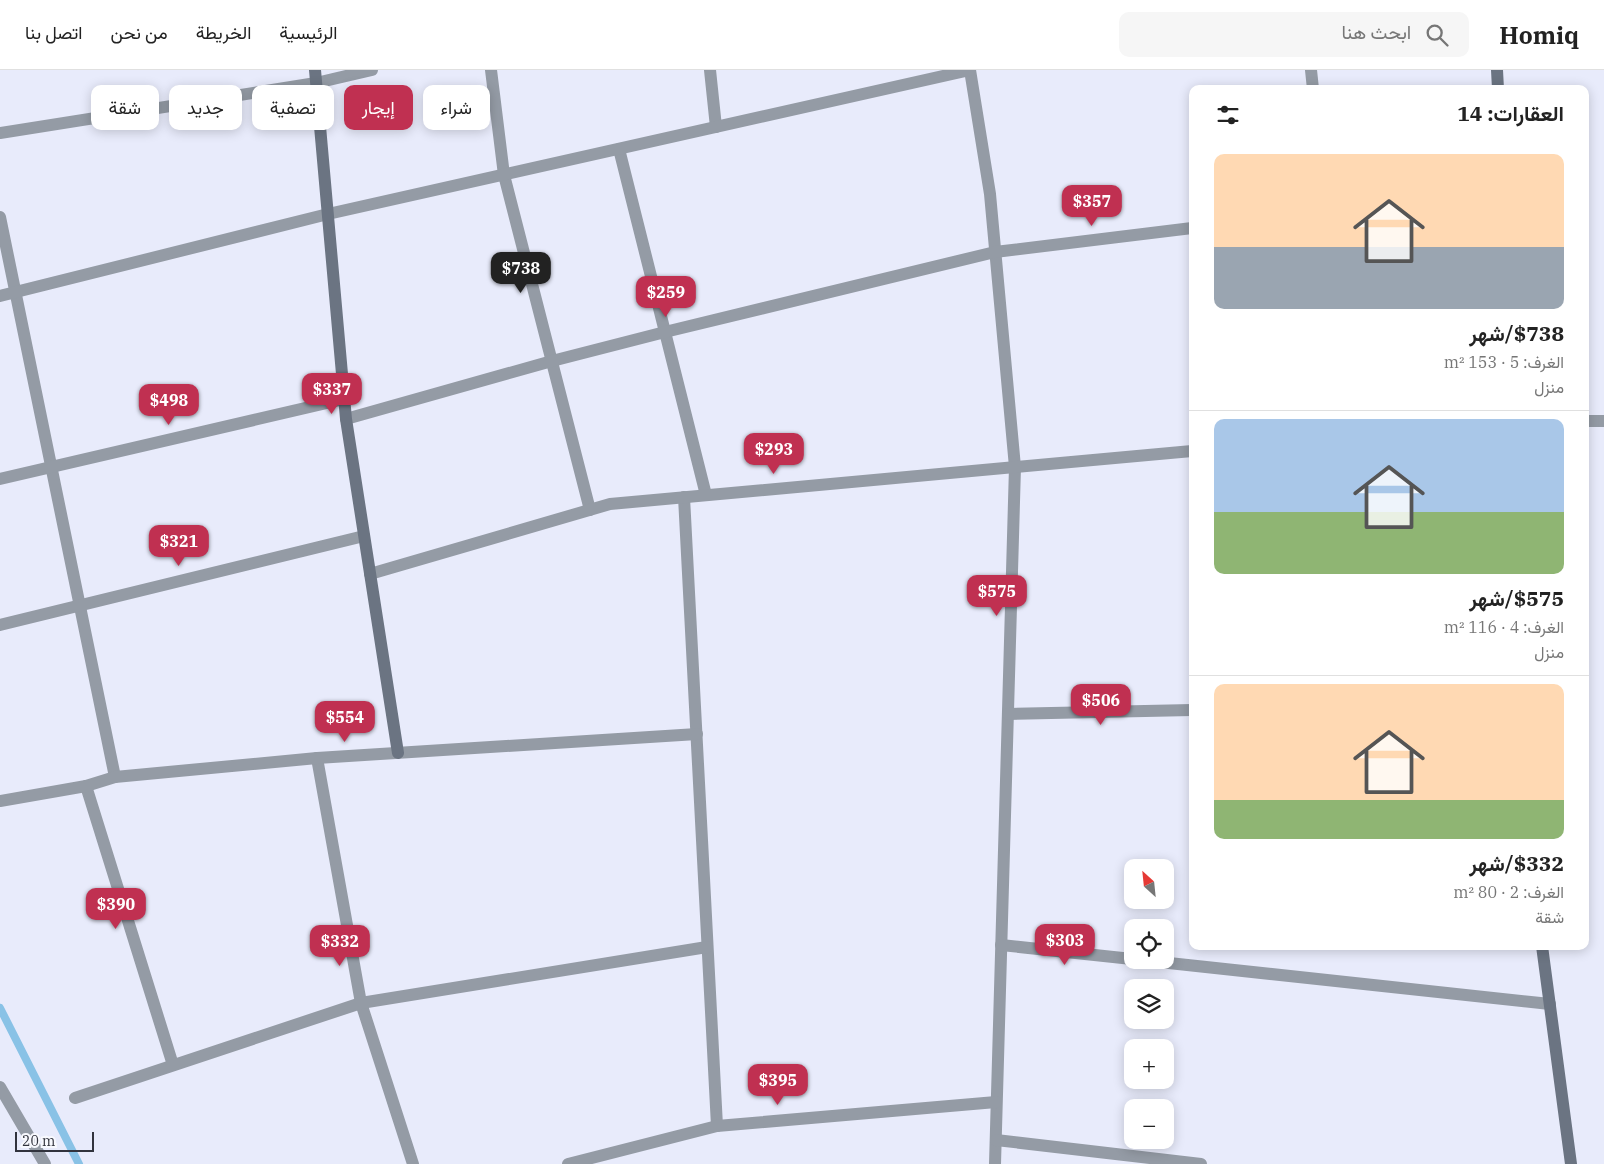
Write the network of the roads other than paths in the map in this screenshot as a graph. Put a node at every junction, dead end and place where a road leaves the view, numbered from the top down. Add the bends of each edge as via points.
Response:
1 (372, 70) edge
2 (491, 70) edge
3 (710, 70) edge
4 (970, 70) edge
5 (1311, 70) edge
6 (1497, 70) edge
7 (315, 76) edge
8 (1313, 85) edge
9 (1498, 85) edge
10 (716, 127) junction
11 (0, 134) edge
12 (619, 149) junction
13 (504, 175) junction
14 (328, 214) junction
15 (0, 217) edge
16 (1189, 228) edge
17 (995, 252) junction
18 (15, 293) junction
19 (0, 296) edge
20 (665, 332) junction
21 (552, 361) junction
22 (344, 399) junction
23 (346, 419) junction
24 (1589, 421) edge
25 (1604, 421) edge
26 (1189, 451) edge
27 (51, 467) junction
28 (1015, 467) junction
29 (0, 479) edge
30 (706, 495) junction
31 (684, 497) junction
32 (590, 510) junction
33 (364, 536) junction
34 (370, 574) junction
35 (79, 606) junction
36 (0, 625) edge
37 (1189, 710) edge
38 (1008, 714) junction
39 (697, 734) junction
40 (398, 753) junction
41 (317, 758) junction
42 (115, 777) junction
43 (86, 786) junction
44 (0, 801) edge
45 (1001, 945) junction
46 (707, 946) junction
47 (1543, 950) edge
48 (1124, 958) edge
49 (1174, 963) edge
50 (361, 1004) junction
51 (1550, 1004) junction
52 (173, 1065) junction
53 (0, 1087) edge
54 (74, 1098) dead end
55 (996, 1102) junction
56 (716, 1126) junction
57 (996, 1140) junction
58 (608, 1159) edge
59 (45, 1164) edge
60 (413, 1164) edge
61 (568, 1164) edge
62 (995, 1164) edge
63 (1201, 1164) edge
64 (1572, 1164) edge

1 - 7 street
2 - 13 street
3 - 10 street
4 - 10 street
4 - 17 street via 990,194
5 - 8 street
6 - 9 street
7 - 11 street
7 - 14 street
10 - 12 street
12 - 13 street
12 - 20 street
13 - 14 street
13 - 21 street
14 - 18 street
14 - 22 street
15 - 18 street
16 - 17 street
17 - 20 street
17 - 28 street
18 - 19 street
18 - 27 street
20 - 21 street
20 - 30 street
21 - 23 street
21 - 32 street
22 - 23 street
22 - 27 street
23 - 33 street
24 - 25 street
26 - 28 street
27 - 29 street
27 - 35 street
28 - 30 street
28 - 38 street
30 - 31 street
31 - 32 street via 610,504
31 - 39 street
32 - 34 street
33 - 34 street
33 - 35 street
34 - 40 street
35 - 36 street
35 - 42 street
37 - 38 street
38 - 45 street
39 - 40 street
39 - 46 street
40 - 41 street
41 - 42 street
41 - 50 street
42 - 43 street
43 - 44 street
43 - 52 street
45 - 48 street
45 - 55 street
46 - 50 street
46 - 56 street
47 - 51 street
49 - 51 street
50 - 52 street
50 - 60 street
51 - 64 street
52 - 54 street
53 - 59 street
55 - 56 street
55 - 57 street
56 - 58 street
57 - 62 street
57 - 63 street
58 - 61 street

